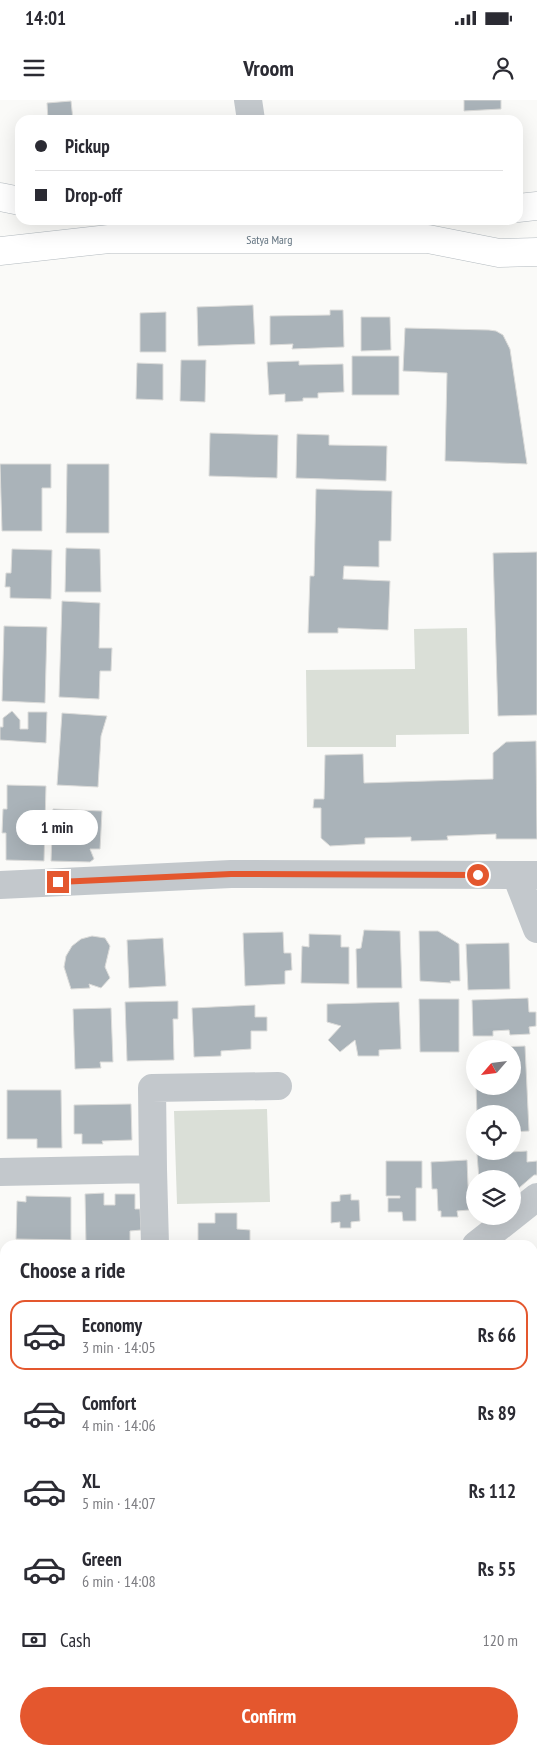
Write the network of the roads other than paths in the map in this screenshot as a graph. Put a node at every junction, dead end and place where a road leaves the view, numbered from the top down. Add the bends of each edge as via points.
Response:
1 (248, 100) edge
2 (250, 115) edge
3 (0, 197) edge
4 (15, 200) edge
5 (537, 206) edge
6 (523, 207) edge
7 (0, 251) edge
8 (537, 252) edge
9 (527, 875) edge
10 (0, 885) edge
11 (537, 929) edge
12 (278, 1086) dead end
13 (153, 1169) junction
14 (0, 1172) edge
15 (537, 1197) edge
16 (155, 1240) edge
17 (482, 1240) edge

1 - 2 street
3 - 4 main road
5 - 6 main road
7 - 8 main road, Satya Marg via 109,239 428,239 499,253
9 - 10 street via 231,874
9 - 11 street
12 - 13 street via 152,1088
13 - 14 street
13 - 16 street
15 - 17 street

